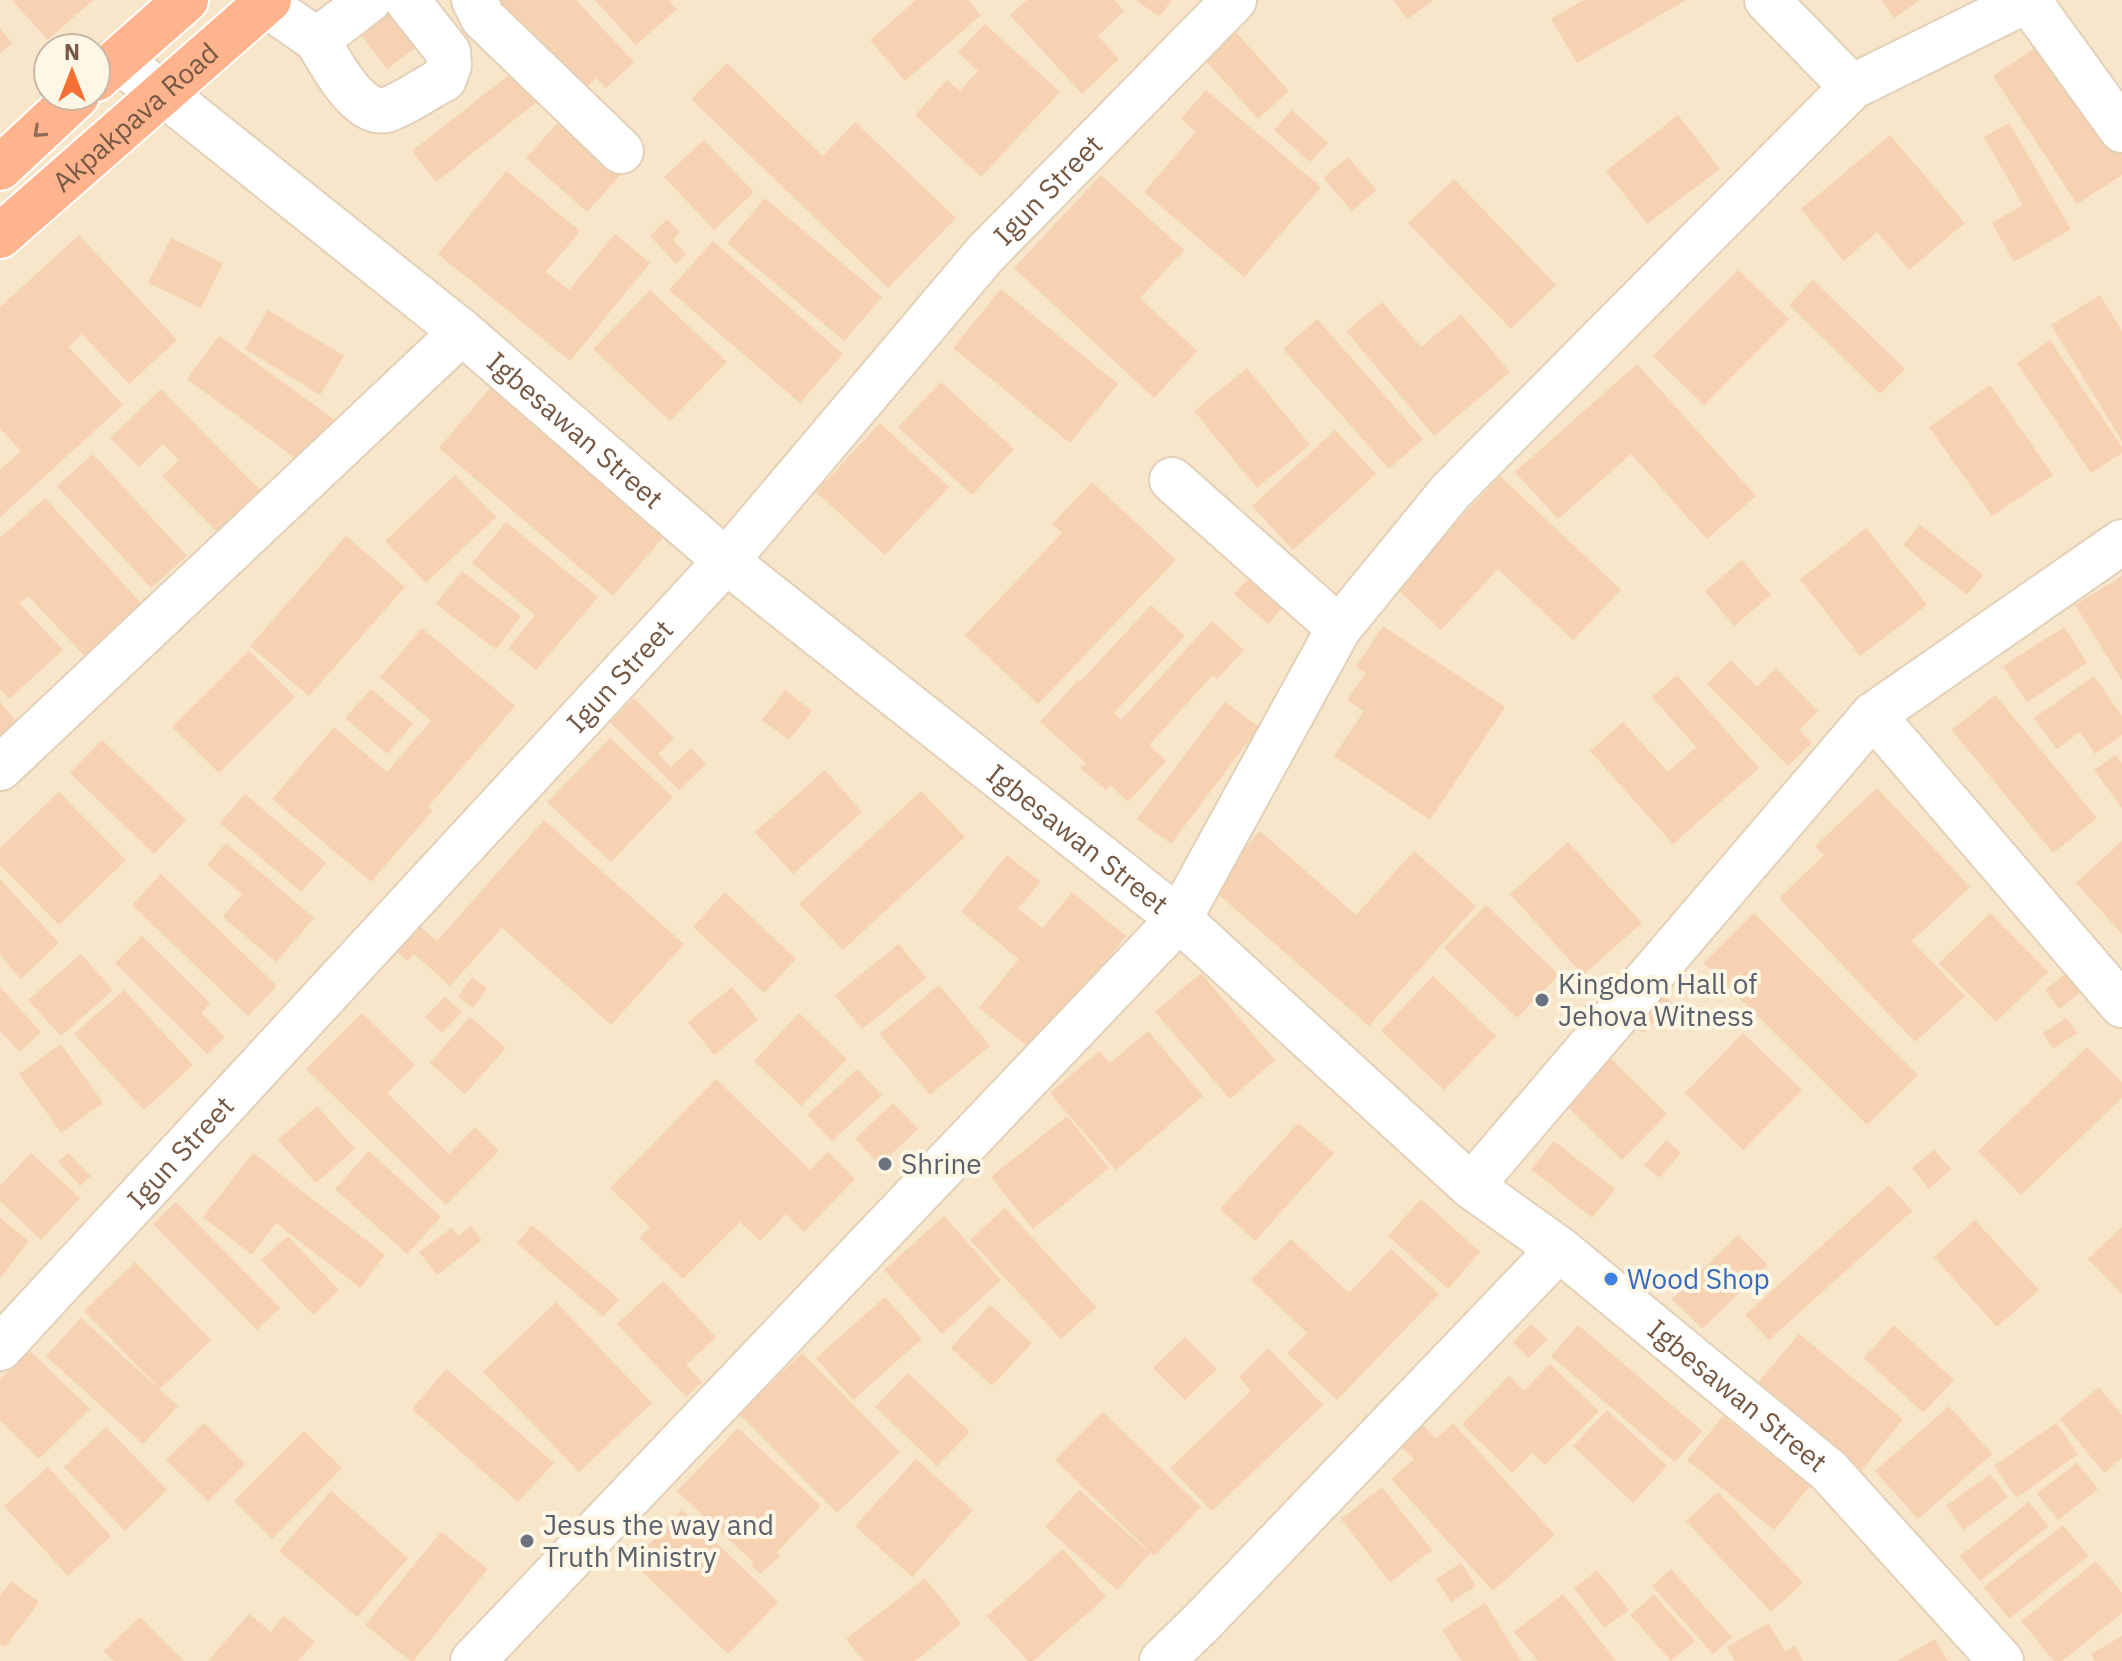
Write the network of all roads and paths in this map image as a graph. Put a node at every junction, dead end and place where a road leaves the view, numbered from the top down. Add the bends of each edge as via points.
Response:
1 (186, 0) edge
2 (369, 0) edge
3 (407, 0) edge
4 (474, 0) edge
5 (1234, 0) edge
6 (1767, 0) edge
7 (2028, 0) edge
8 (267, 2) edge
9 (317, 40) junction
10 (112, 65) edge
11 (112, 72) edge
12 (1852, 87) junction
13 (163, 93) junction
14 (60, 112) edge
15 (2122, 130) edge
16 (621, 151) dead end
17 (0, 168) edge
18 (0, 236) edge
19 (462, 332) junction
20 (1172, 480) dead end
21 (2122, 542) edge
22 (726, 561) junction
23 (1339, 628) junction
24 (1873, 715) junction
25 (0, 768) edge
26 (1179, 919) junction
27 (2122, 1005) edge
28 (1471, 1186) junction
29 (1559, 1249) junction
30 (0, 1348) edge
31 (473, 1661) edge
32 (1162, 1661) edge
33 (2001, 1661) edge

1 - 10 highway, Akpakpava Road
2 - 9 street
3 - 9 street via 448,52 449,65 444,79 386,110 355,98
4 - 16 street via 483,18
5 - 22 street, Igun Street via 985,254
6 - 12 street
7 - 12 street
7 - 15 street
8 - 9 street
8 - 13 highway, Akpakpava Road
11 - 13 street, Igbesawan Street
12 - 23 street via 1451,491
13 - 18 highway, Akpakpava Road
13 - 19 street, Igbesawan Street
14 -> 17 highway, Akpakpava Road
19 - 22 street, Igbesawan Street
19 - 25 street
20 - 23 street
21 - 24 street
22 - 26 street, Igbesawan Street
22 - 30 street, Igun Street
23 - 26 street
24 - 27 street
24 - 28 street
26 - 28 street, Igbesawan Street
26 - 31 street
28 - 29 street, Igbesawan Street
29 - 32 street
29 - 33 street, Igbesawan Street via 1829,1471

